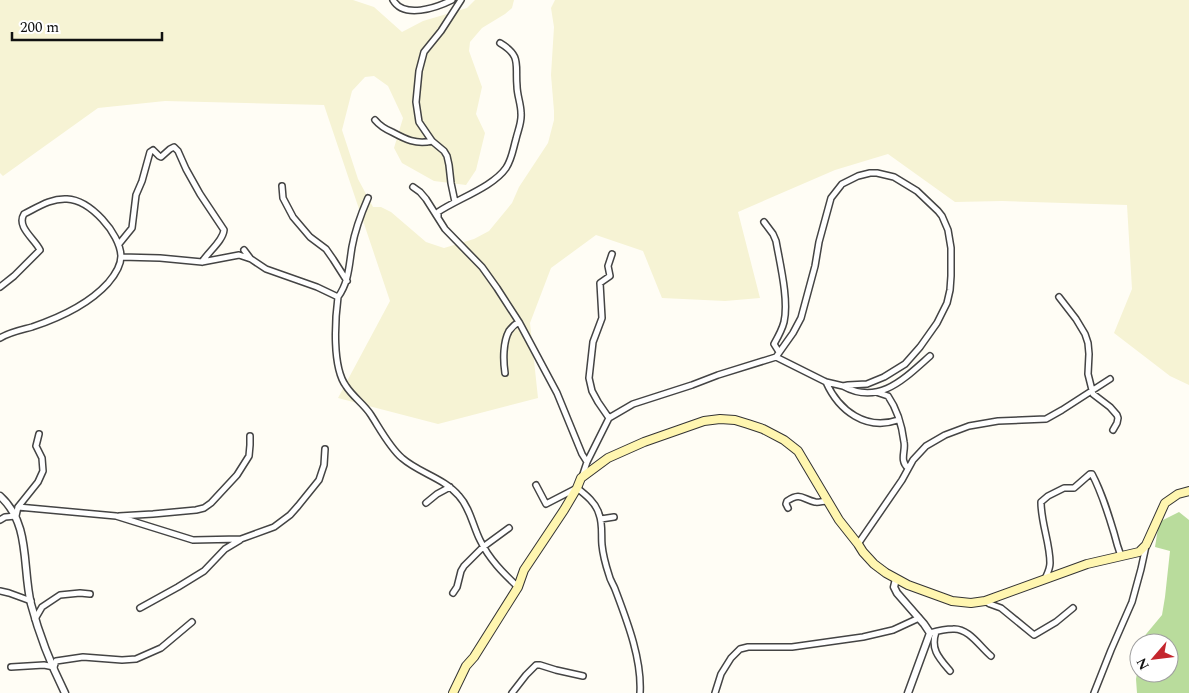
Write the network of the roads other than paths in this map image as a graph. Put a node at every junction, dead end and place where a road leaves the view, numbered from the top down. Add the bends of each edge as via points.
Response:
1 (393, 0) edge
2 (452, 0) edge
3 (461, 0) edge
4 (500, 43) dead end
5 (375, 120) dead end
6 (432, 141) junction
7 (282, 186) dead end
8 (413, 187) dead end
9 (368, 198) dead end
10 (455, 202) junction
11 (438, 219) junction
12 (764, 222) dead end
13 (119, 244) junction
14 (244, 250) dead end
15 (612, 254) dead end
16 (121, 257) junction
17 (251, 258) junction
18 (202, 262) junction
19 (347, 281) junction
20 (0, 287) edge
21 (338, 297) junction
22 (1059, 297) dead end
23 (519, 322) junction
24 (0, 338) edge
25 (778, 355) junction
26 (930, 356) dead end
27 (505, 373) dead end
28 (1110, 379) dead end
29 (826, 382) junction
30 (843, 386) junction
31 (1092, 390) junction
32 (876, 392) junction
33 (609, 418) junction
34 (898, 420) junction
35 (1113, 430) dead end
36 (39, 434) dead end
37 (250, 436) dead end
38 (325, 449) dead end
39 (587, 462) junction
40 (908, 468) junction
41 (581, 478) junction
42 (536, 485) dead end
43 (450, 487) junction
44 (577, 488) junction
45 (1189, 491) edge
46 (0, 496) edge
47 (827, 501) junction
48 (426, 503) dead end
49 (18, 507) junction
50 (788, 508) dead end
51 (16, 516) junction
52 (116, 516) junction
53 (614, 517) dead end
54 (0, 520) edge
55 (601, 523) junction
56 (509, 528) dead end
57 (241, 539) junction
58 (858, 544) junction
59 (483, 546) junction
60 (1146, 546) junction
61 (1121, 556) junction
62 (896, 579) junction
63 (1045, 579) junction
64 (518, 587) junction
65 (0, 591) edge
66 (453, 593) dead end
67 (90, 594) dead end
68 (30, 601) junction
69 (985, 601) junction
70 (140, 608) dead end
71 (1073, 608) dead end
72 (919, 618) junction
73 (36, 619) junction
74 (192, 622) dead end
75 (933, 632) junction
76 (991, 656) dead end
77 (54, 667) junction
78 (11, 668) dead end
79 (950, 671) dead end
80 (583, 676) dead end
81 (65, 693) edge
82 (453, 693) edge
83 (512, 693) edge
84 (640, 693) edge
85 (716, 693) edge
86 (908, 693) edge
87 (1094, 693) edge

1 - 2 street via 403,8 419,11
3 - 6 street via 424,52 419,71 418,119
4 - 10 street via 512,50 515,57 521,106 521,120 512,155 505,169 493,180
5 - 6 street via 401,137 420,143
6 - 10 street via 447,156
7 - 19 street via 283,198 293,217 310,237 326,249
8 - 11 street via 426,199
9 - 19 street via 355,233
10 - 11 street via 438,212
11 - 23 street via 482,267
12 - 25 street via 776,241 786,304 784,323 774,344
13 - 16 street
13 - 18 street via 132,228 136,195 150,152 153,150 162,156 174,147 224,230 224,235
13 - 20 street via 104,221 80,202 57,199 44,203 24,214 22,220 40,250
14 - 17 street
15 - 33 street via 608,266 610,276 600,283 602,318 593,342 590,378 592,391
16 - 18 street
16 - 24 street via 109,282 87,301
17 - 18 street via 239,255
17 - 21 street via 266,269
19 - 21 street
21 - 43 street via 338,359 347,388 367,409 396,453 415,468
22 - 31 street via 1086,334
23 - 27 street via 508,332
23 - 39 street via 557,393
25 - 29 street
25 - 30 street via 801,318 831,198 842,184 858,176 877,173 894,177 917,191 938,211 946,224 952,276 947,303 938,323 905,364 866,384
25 - 33 street via 633,404
26 - 32 street via 904,380
28 - 31 street
29 - 30 street
29 - 34 street via 837,401 861,419 879,424
30 - 32 street via 857,392
31 - 35 street via 1117,415
31 - 40 street via 1046,418 998,421 969,426 945,435 919,452
32 - 34 street via 888,396
33 - 39 street
34 - 40 street via 904,442 903,459
36 - 49 street via 36,446 42,458 43,471
37 - 52 street via 249,456 237,475 204,508
38 - 57 street via 319,480 290,515 274,527
39 - 41 street
40 - 58 street
41 - 44 main road
41 - 47 main road via 608,458 644,442 704,422 735,420 762,429 798,451
42 - 44 street via 546,504
43 - 48 street
43 - 59 street via 460,496
44 - 55 street via 597,509
44 - 64 main road via 524,570
45 - 60 main road via 1165,502
46 - 51 street
47 - 50 street via 816,502 801,496 787,501
47 - 58 main road
49 - 51 street
49 - 52 street
51 - 54 street
51 - 68 street via 22,536
52 - 57 street via 193,540
53 - 55 street via 602,519
55 - 84 street via 609,576 634,644 641,680
56 - 59 street
57 - 70 street via 225,549 204,571
58 - 62 main road via 874,564
59 - 64 street via 493,562
59 - 66 street via 464,566
60 - 61 main road via 1139,552
60 - 87 street via 1132,602
61 - 63 main road
61 - 63 street via 1102,495 1090,474 1074,488 1064,488 1041,502 1050,563
62 - 69 main road via 952,602 971,604
62 - 72 street via 894,587
63 - 69 main road
64 - 82 main road via 466,666
65 - 68 street
67 - 73 street via 60,595 42,607
68 - 73 street
69 - 71 street via 1001,608 1034,635
72 - 75 street
72 - 85 street via 893,630 863,637 740,649 721,674
73 - 77 street
74 - 77 street via 161,648 136,659 75,658 56,661
75 - 76 street via 960,629
75 - 79 street via 934,646
75 - 86 street
77 - 78 street
77 - 81 street
80 - 83 street via 536,665

